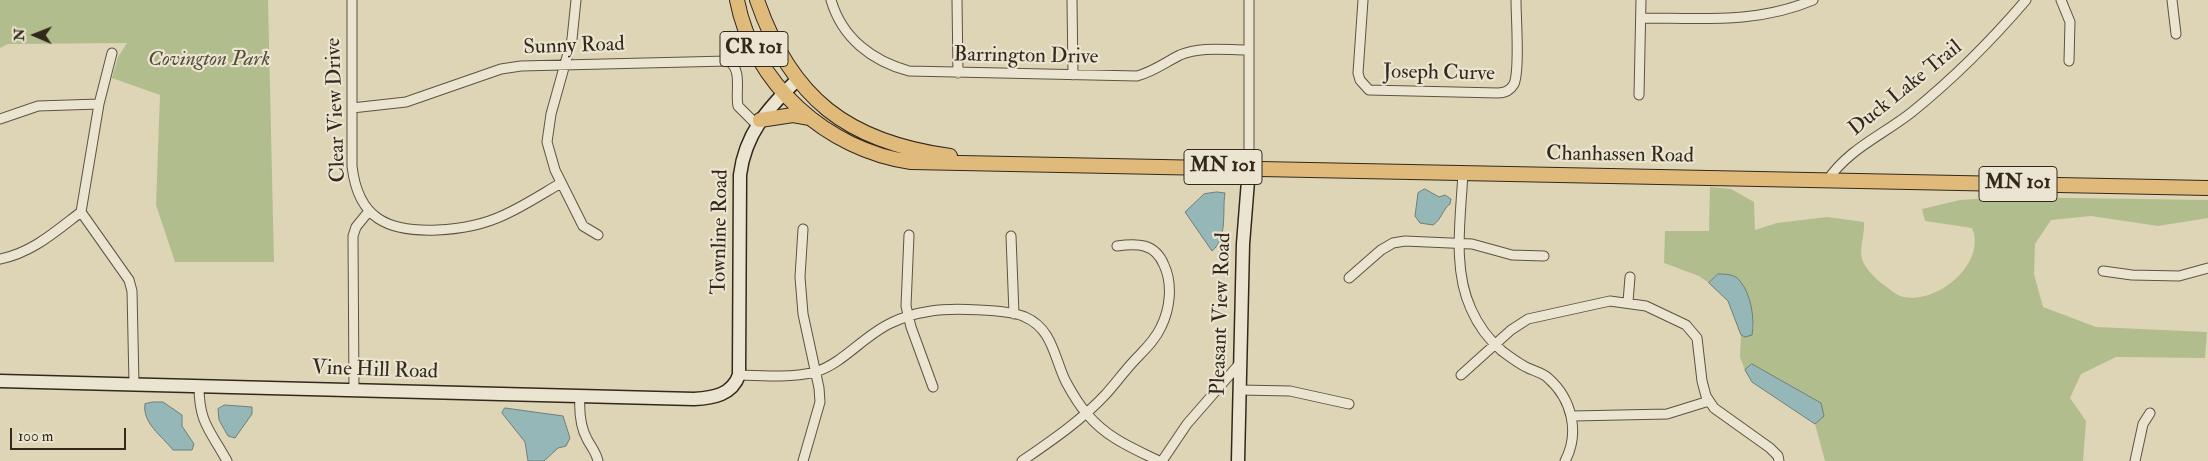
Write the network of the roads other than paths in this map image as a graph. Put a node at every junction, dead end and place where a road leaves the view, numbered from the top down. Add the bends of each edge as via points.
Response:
1 (352, 0) edge
2 (576, 0) edge
3 (737, 0) edge
4 (757, 0) edge
5 (831, 0) edge
6 (957, 0) edge
7 (1072, 0) edge
8 (1248, 0) edge
9 (1363, 0) edge
10 (1516, 0) edge
11 (1641, 0) edge
12 (1813, 0) edge
13 (2026, 0) edge
14 (2061, 0) edge
15 (2172, 0) edge
16 (1641, 18) junction
17 (2176, 34) dead end
18 (1247, 50) junction
19 (112, 53) dead end
20 (2069, 61) dead end
21 (567, 64) junction
22 (958, 73) junction
23 (1073, 75) junction
24 (797, 80) junction
25 (783, 93) junction
26 (1639, 95) dead end
27 (99, 104) junction
28 (352, 108) junction
29 (810, 118) junction
30 (0, 119) edge
31 (758, 122) junction
32 (1031, 162) junction
33 (1249, 168) junction
34 (1463, 172) junction
35 (1828, 181) junction
36 (561, 183) junction
37 (2208, 188) edge
38 (369, 211) junction
39 (81, 212) junction
40 (803, 229) dead end
41 (598, 235) dead end
42 (908, 235) dead end
43 (1011, 236) dead end
44 (1460, 243) junction
45 (1117, 246) dead end
46 (1544, 256) dead end
47 (0, 259) edge
48 (2208, 268) edge
49 (2103, 271) dead end
50 (1630, 277) dead end
51 (1349, 278) dead end
52 (1628, 302) junction
53 (1014, 314) junction
54 (908, 316) junction
55 (1496, 345) junction
56 (1241, 362) junction
57 (814, 372) junction
58 (739, 375) junction
59 (1461, 375) dead end
60 (0, 381) edge
61 (134, 384) junction
62 (199, 386) junction
63 (933, 387) dead end
64 (354, 390) junction
65 (1240, 390) junction
66 (580, 396) junction
67 (1709, 401) junction
68 (1349, 404) dead end
69 (1086, 413) junction
70 (2150, 413) dead end
71 (1573, 416) junction
72 (227, 461) edge
73 (598, 461) edge
74 (803, 461) edge
75 (1022, 461) edge
76 (1161, 461) edge
77 (1238, 461) edge
78 (1565, 461) edge
79 (1779, 461) edge
80 (2135, 461) edge

1 - 28 street, Clear View Drive
2 - 21 street
3 - 25 main road, CR 101 via 752,45
4 - 24 main road, CR 101 / CR 101 via 774,43
5 - 22 street, Barrington Drive via 840,23 850,37 877,58 909,71
6 - 22 street
7 - 23 street
8 - 18 street
9 - 10 street, Joseph Curve via 1358,72 1363,85 1369,90 1504,93 1516,76
11 - 16 street
12 - 16 street via 1788,10 1755,17
13 - 35 street, Duck Lake Trail via 1944,86 1838,165
14 - 20 street via 2070,22
15 - 17 street
16 - 26 street
18 - 23 street, Barrington Drive via 1192,52 1137,76
18 - 33 street
19 - 27 street
21 - 28 street, Sunny Road via 502,69 406,102
21 - 31 street, Sunny Road via 728,61 737,72 738,106
21 - 36 street via 548,128 550,156
22 - 23 street, Barrington Drive
24 - 25 street, Townline Road
24 - 32 main road, MN 101 via 825,108 846,123 886,142 925,153
25 - 29 main road, MN 101
25 - 31 street, Townline Road
27 - 30 street via 38,106
27 - 39 street
28 - 38 street, Clear View Drive via 353,178
29 - 31 main road via 792,115
29 - 32 main road, MN 101 via 852,144 906,161
31 - 58 street, Townline Road via 746,144 740,175
32 - 33 main road, Chanhassen Road / MN 101
33 - 34 main road, Chanhassen Road / MN 101
33 - 56 street, Pleasant View Road via 1243,244
34 - 35 main road, Chanhassen Road / MN 101
34 - 44 street
35 - 37 main road, Chanhassen Road / MN 101
36 - 38 street via 504,215 454,229 404,230 391,226
36 - 41 street via 583,226
38 - 64 street via 353,236
39 - 47 street via 35,246
39 - 61 street via 129,280 134,298
40 - 57 street via 800,277
42 - 54 street
43 - 53 street
44 - 46 street via 1512,255
44 - 51 street via 1392,243
44 - 55 street via 1461,279 1469,306 1478,325
45 - 69 street via 1135,243 1149,246 1159,255 1168,276 1167,312 1152,343
48 - 49 street via 2179,276
50 - 52 street
52 - 55 street via 1610,301 1528,319
52 - 67 street via 1654,309 1686,325 1697,338 1702,381
53 - 54 street via 932,310
53 - 69 street via 1038,324 1048,336 1066,381
54 - 57 street via 890,323 836,363
54 - 63 street
55 - 59 street
55 - 71 street via 1525,367 1547,377 1562,393
56 - 65 street, Pleasant View Road
56 - 76 street via 1187,424
57 - 58 street
57 - 74 street via 820,402
58 - 66 street, Vine Hill Road via 728,391 707,398
60 - 61 street, Vine Hill Road
61 - 62 street, Vine Hill Road
62 - 64 street, Vine Hill Road
62 - 72 street via 204,423
64 - 66 street, Vine Hill Road
65 - 68 street via 1290,391
65 - 77 street, Pleasant View Road
66 - 73 street via 583,432
67 - 71 street via 1667,414
67 - 79 street via 1728,419 1770,448
69 - 75 street
69 - 76 street via 1110,437
70 - 80 street via 2143,424
71 - 78 street via 1573,433

